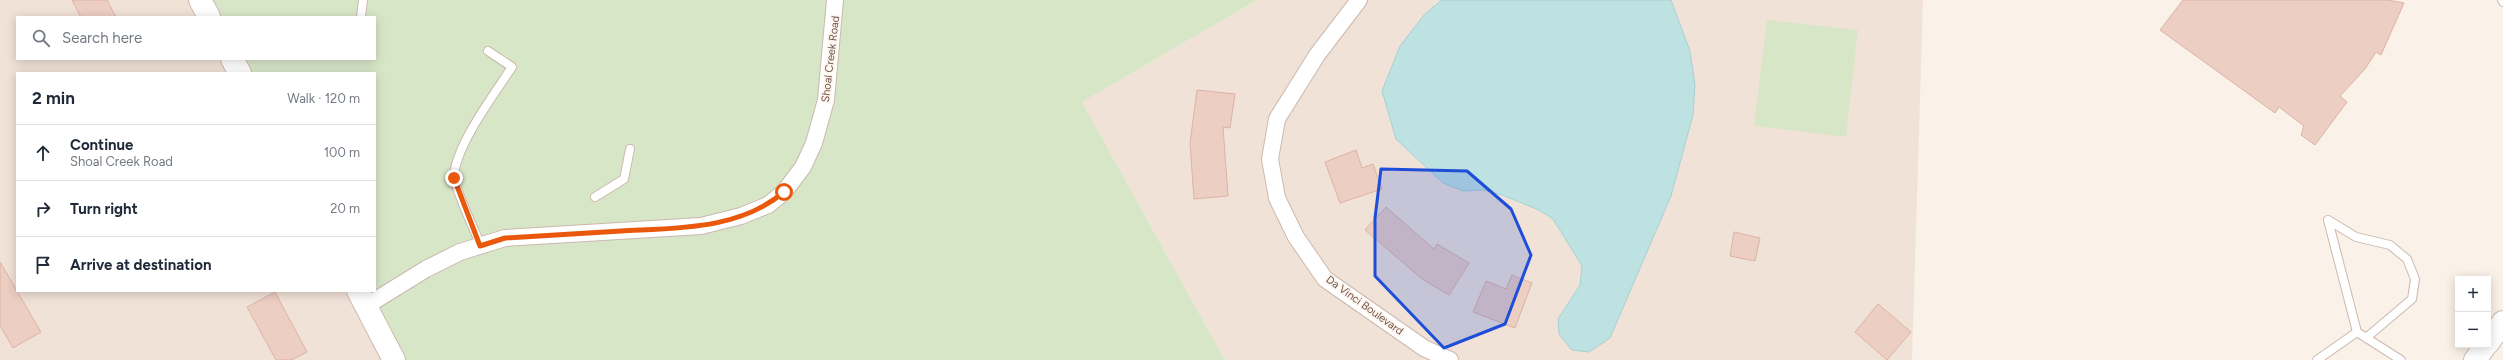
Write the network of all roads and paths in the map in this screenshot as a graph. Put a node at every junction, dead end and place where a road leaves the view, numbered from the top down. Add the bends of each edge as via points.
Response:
1 (200, 0) edge
2 (363, 0) edge
3 (835, 0) edge
4 (1359, 0) edge
5 (208, 16) edge
6 (361, 16) edge
7 (488, 51) dead end
8 (233, 60) edge
9 (239, 72) edge
10 (630, 149) dead end
11 (595, 197) dead end
12 (480, 246) junction
13 (375, 292) edge
14 (376, 292) edge
15 (362, 298) edge
16 (2503, 322) edge
17 (2357, 332) junction
18 (2366, 338) junction
19 (2491, 338) edge
20 (2484, 348) edge
21 (394, 360) edge
22 (1450, 360) edge
23 (2317, 360) edge
24 (2401, 360) edge
25 (2475, 360) edge

1 - 5 main road
2 - 6 lane
3 - 12 street, Shoal Creek Road via 826,100 814,143 803,167 784,192 768,205 741,216 701,226 505,238
4 - 22 street, Da Vinci Boulevard via 1317,55 1277,119 1270,159 1278,198 1296,237 1325,279 1424,348
7 - 12 lane via 512,67 481,114 459,155 454,178
8 - 9 main road
10 - 11 lane via 624,179
12 - 14 street, Shoal Creek Road via 460,252
13 - 15 street, Shoal Creek Road
15 - 21 main road
16 - 19 main road
17 - 18 lane
17 - 18 lane via 2328,220 2356,238 2390,245 2407,259 2415,279 2412,299
17 - 23 lane
18 - 24 lane
20 - 25 main road

